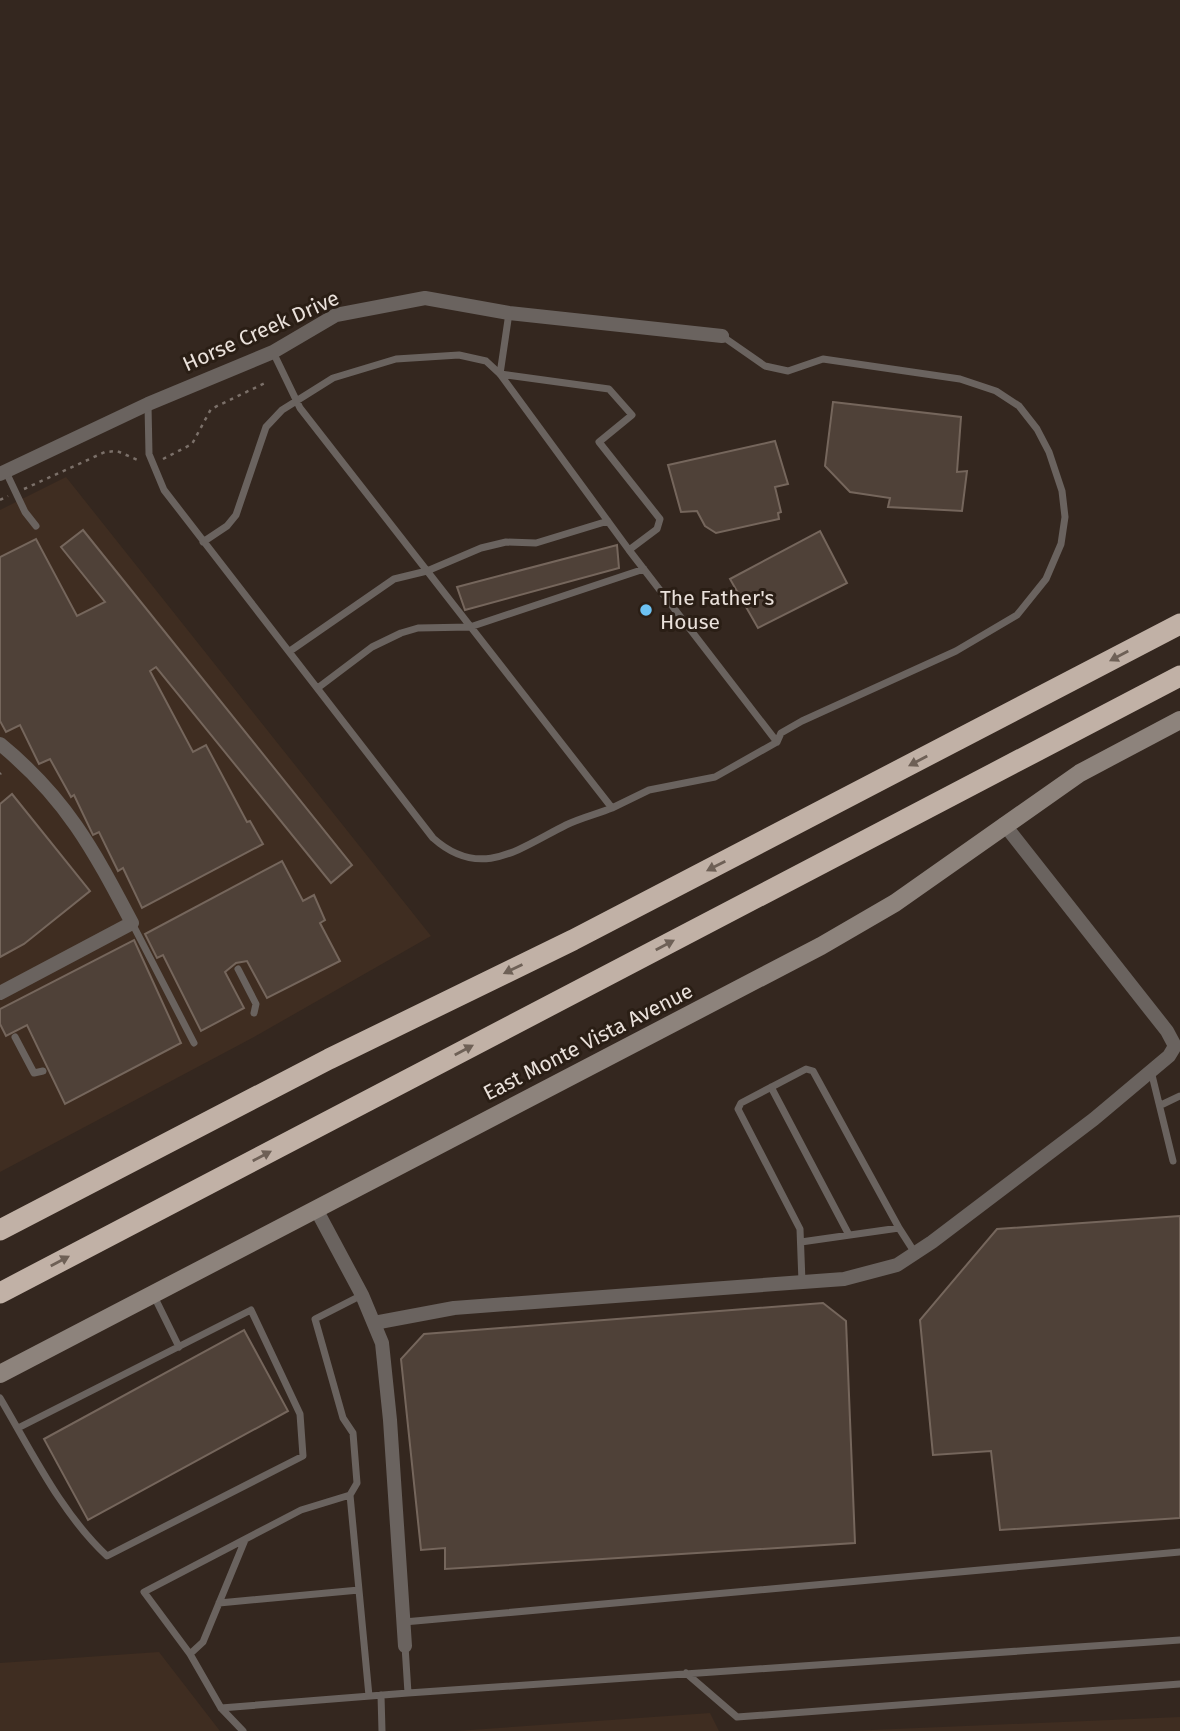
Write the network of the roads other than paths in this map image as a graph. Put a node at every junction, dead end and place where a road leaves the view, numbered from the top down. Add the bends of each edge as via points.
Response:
1 (509, 313) junction
2 (722, 335) joint
3 (273, 352) junction
4 (500, 374) junction
5 (297, 402) junction
6 (148, 404) junction
7 (3, 472) edge
8 (608, 521) junction
9 (36, 526) dead end
10 (204, 542) junction
11 (629, 550) junction
12 (644, 569) junction
13 (427, 571) junction
14 (1180, 624) edge
15 (470, 627) junction
16 (290, 651) junction
17 (1180, 676) edge
18 (319, 687) junction
19 (1180, 720) edge
20 (777, 742) junction
21 (0, 744) edge
22 (612, 808) junction
23 (1004, 824) junction
24 (132, 923) junction
25 (238, 969) dead end
26 (0, 993) edge
27 (254, 1013) dead end
28 (15, 1037) dead end
29 (194, 1043) dead end
30 (1177, 1050) edge
31 (43, 1071) dead end
32 (1151, 1071) junction
33 (771, 1087) junction
34 (1180, 1096) edge
35 (1161, 1105) junction
36 (1173, 1161) dead end
37 (316, 1209) junction
38 (899, 1228) junction
39 (0, 1230) edge
40 (849, 1235) junction
41 (801, 1241) junction
42 (915, 1253) junction
43 (802, 1282) junction
44 (0, 1293) edge
45 (153, 1294) junction
46 (362, 1295) junction
47 (374, 1323) junction
48 (179, 1347) junction
49 (0, 1374) edge
50 (0, 1398) edge
51 (18, 1428) junction
52 (350, 1494) junction
53 (245, 1539) junction
54 (1180, 1552) edge
55 (359, 1590) junction
56 (219, 1603) junction
57 (403, 1622) junction
58 (1180, 1640) edge
59 (405, 1646) joint
60 (190, 1654) junction
61 (687, 1673) junction
62 (1180, 1684) edge
63 (408, 1692) junction
64 (381, 1695) junction
65 (369, 1696) junction
66 (221, 1708) junction
67 (243, 1731) edge
68 (382, 1731) edge

1 - 2 street, Horse Creek Drive
1 - 3 street, Horse Creek Drive via 425,298 336,315
1 - 4 lane
2 - 20 lane via 765,366 788,371 823,359 960,379 996,391 1019,406 1037,429 1062,491 1061,544 1046,579 1017,615 956,651 781,733
3 - 5 lane
3 - 6 street, Horse Creek Drive
4 - 5 lane via 475,357 396,359 333,378
4 - 8 lane
4 - 11 lane via 609,389 632,415 598,443 660,519 657,528
5 - 10 lane via 282,410 260,439 236,515
5 - 13 lane
6 - 7 street, Horse Creek Drive
6 - 10 lane via 149,454 154,470
7 - 9 lane
8 - 11 lane
8 - 13 lane via 536,543 506,542 481,548
10 - 16 lane
11 - 12 lane
12 - 15 lane
12 - 20 lane
13 - 15 lane
13 - 16 lane via 379,587
14 -> 39 highway via 585,934 329,1059
15 - 18 lane via 418,628 401,633 372,647
15 - 22 lane
16 - 18 lane
44 -> 17 highway
18 - 22 lane via 445,849 487,860 507,857 568,824
19 - 23 street, East Monte Vista Avenue via 1080,773
20 - 22 lane via 715,777 649,790
21 - 24 street via 36,774 65,807 91,845
23 - 30 street via 1167,1031
23 - 37 street, East Monte Vista Avenue via 895,903 821,946
24 - 26 street
24 - 29 lane
25 - 27 lane via 256,1004
28 - 31 lane via 34,1073
30 - 32 street
32 - 35 lane
32 - 42 street
33 - 38 lane via 806,1069 813,1071
33 - 40 lane
33 - 41 lane via 738,1109 800,1229
34 - 35 lane
35 - 36 lane
37 - 45 street, East Monte Vista Avenue
37 - 46 street
38 - 40 lane
38 - 42 lane
40 - 41 lane
41 - 43 lane
42 - 43 street via 897,1265 844,1279
43 - 47 street via 454,1308
45 - 48 lane
45 - 49 street, East Monte Vista Avenue
46 - 47 street
46 - 52 lane via 316,1320 343,1418 353,1433 357,1482
47 - 57 street via 382,1343 390,1420
48 - 51 lane
48 - 51 lane via 251,1310 300,1414 303,1456 107,1556 81,1532
50 - 51 lane
52 - 53 lane via 301,1510
52 - 55 lane
53 - 56 lane
53 - 60 lane via 144,1592
54 - 57 lane
55 - 56 lane
55 - 65 lane
56 - 60 lane via 203,1642
57 - 59 street
58 - 61 lane
59 - 63 lane
60 - 66 lane
61 - 62 lane via 737,1717
61 - 63 lane
63 - 64 lane
64 - 65 lane
64 - 68 lane
65 - 66 lane
66 - 67 lane

